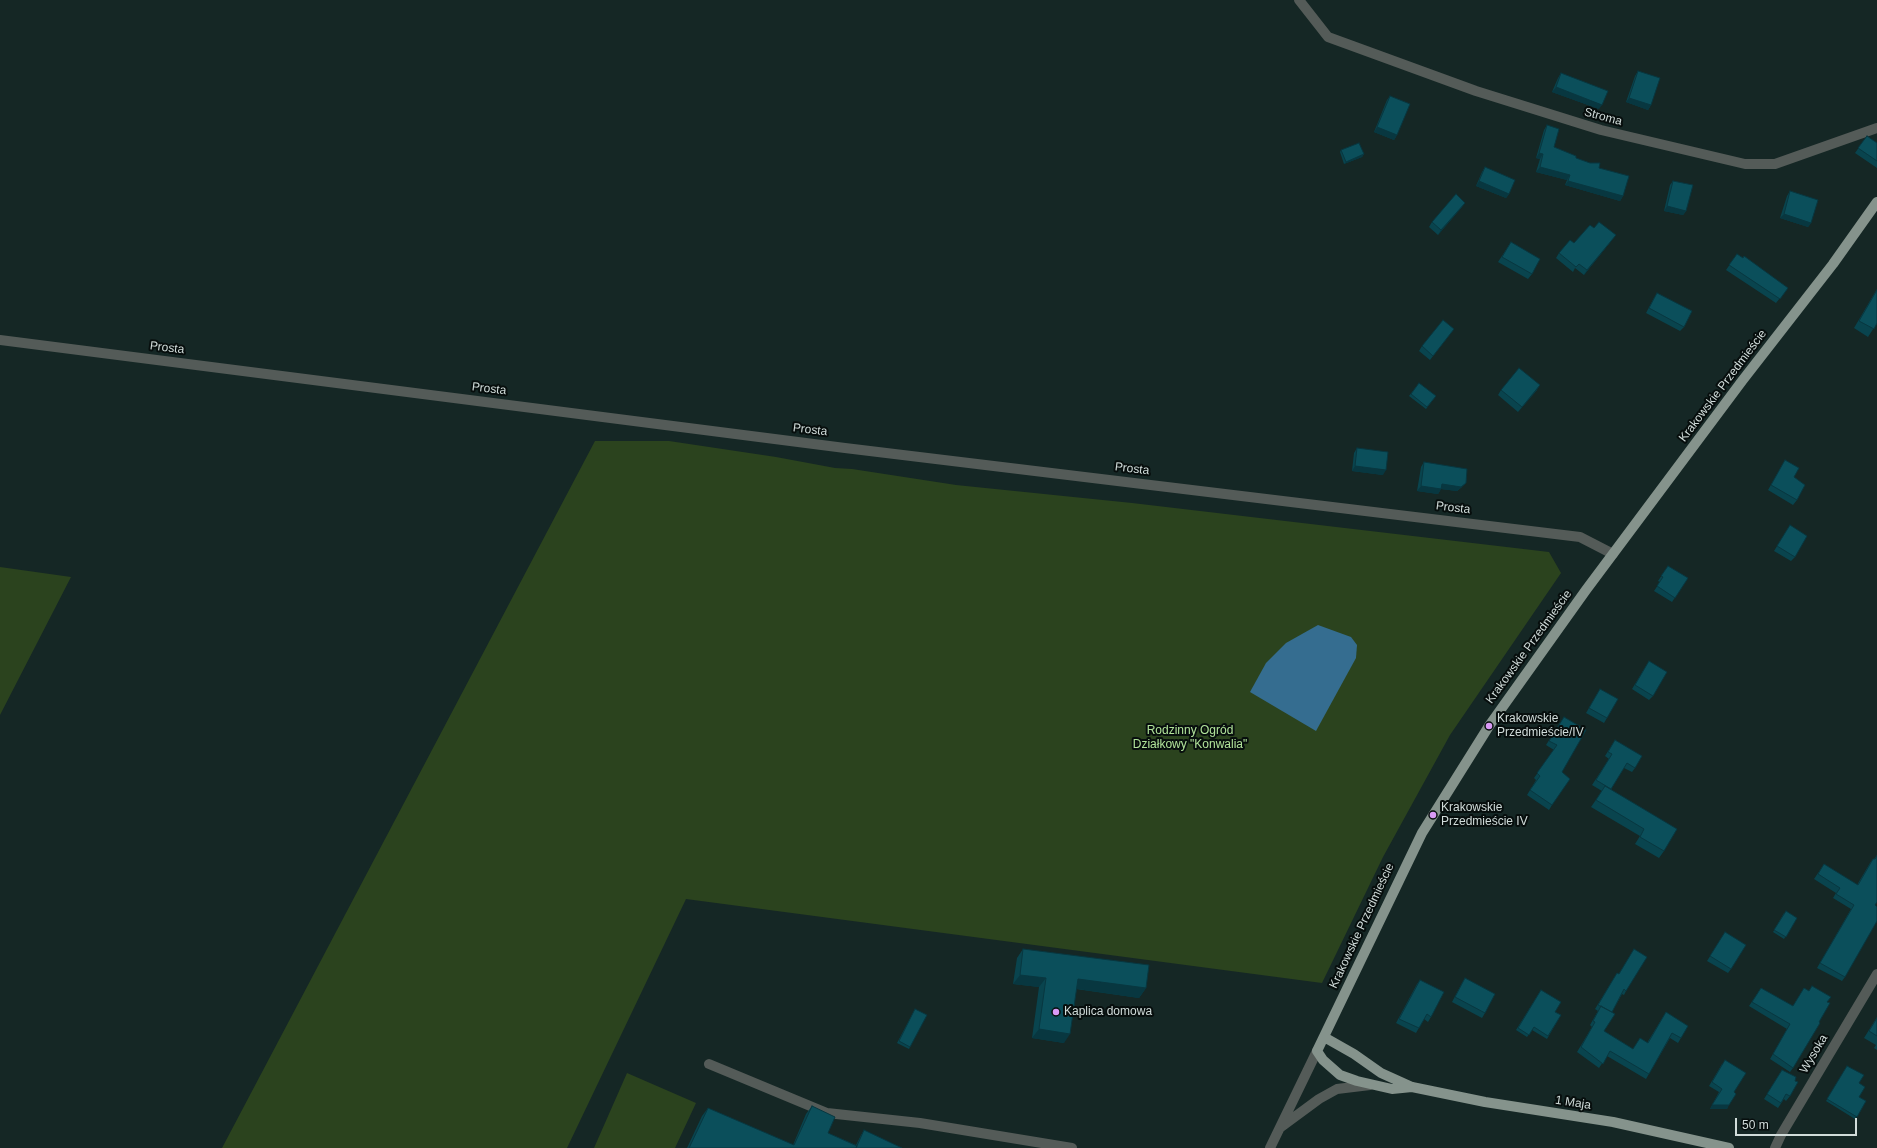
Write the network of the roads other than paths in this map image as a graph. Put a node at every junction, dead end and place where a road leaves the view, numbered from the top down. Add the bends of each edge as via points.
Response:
1 (1300, 0) edge
2 (1877, 128) edge
3 (1877, 202) edge
4 (0, 340) edge
5 (1613, 554) junction
6 (1877, 974) edge
7 (1324, 1037) junction
8 (1317, 1051) junction
9 (709, 1064) dead end
10 (1370, 1085) junction
11 (1412, 1087) junction
12 (1280, 1128) junction
13 (1072, 1148) edge
14 (1270, 1148) edge
15 (1729, 1148) edge
16 (1775, 1148) edge

1 - 2 street, Stroma via 1328,37 1476,91 1601,130 1744,164 1776,164
3 - 5 main road, Krakowskie Przedmieście
4 - 5 street, Prosta via 853,449 1580,537
5 - 7 main road, Krakowskie Przedmieście via 1489,726 1429,821 1403,869
6 - 16 street, Wysoka via 1780,1135
7 - 8 main road, Krakowskie Przedmieście
7 - 11 main road, 1 Maja via 1381,1073
8 - 10 main road, 1 Maja via 1323,1060 1340,1074
8 - 12 street, Krakowskie Przedmieście
9 - 13 street via 826,1113 920,1123
10 - 11 main road, 1 Maja via 1392,1089
10 - 12 street, 1 Maja via 1337,1089
11 - 15 main road, 1 Maja via 1485,1102 1612,1122
12 - 14 street, Krakowskie Przedmieście

